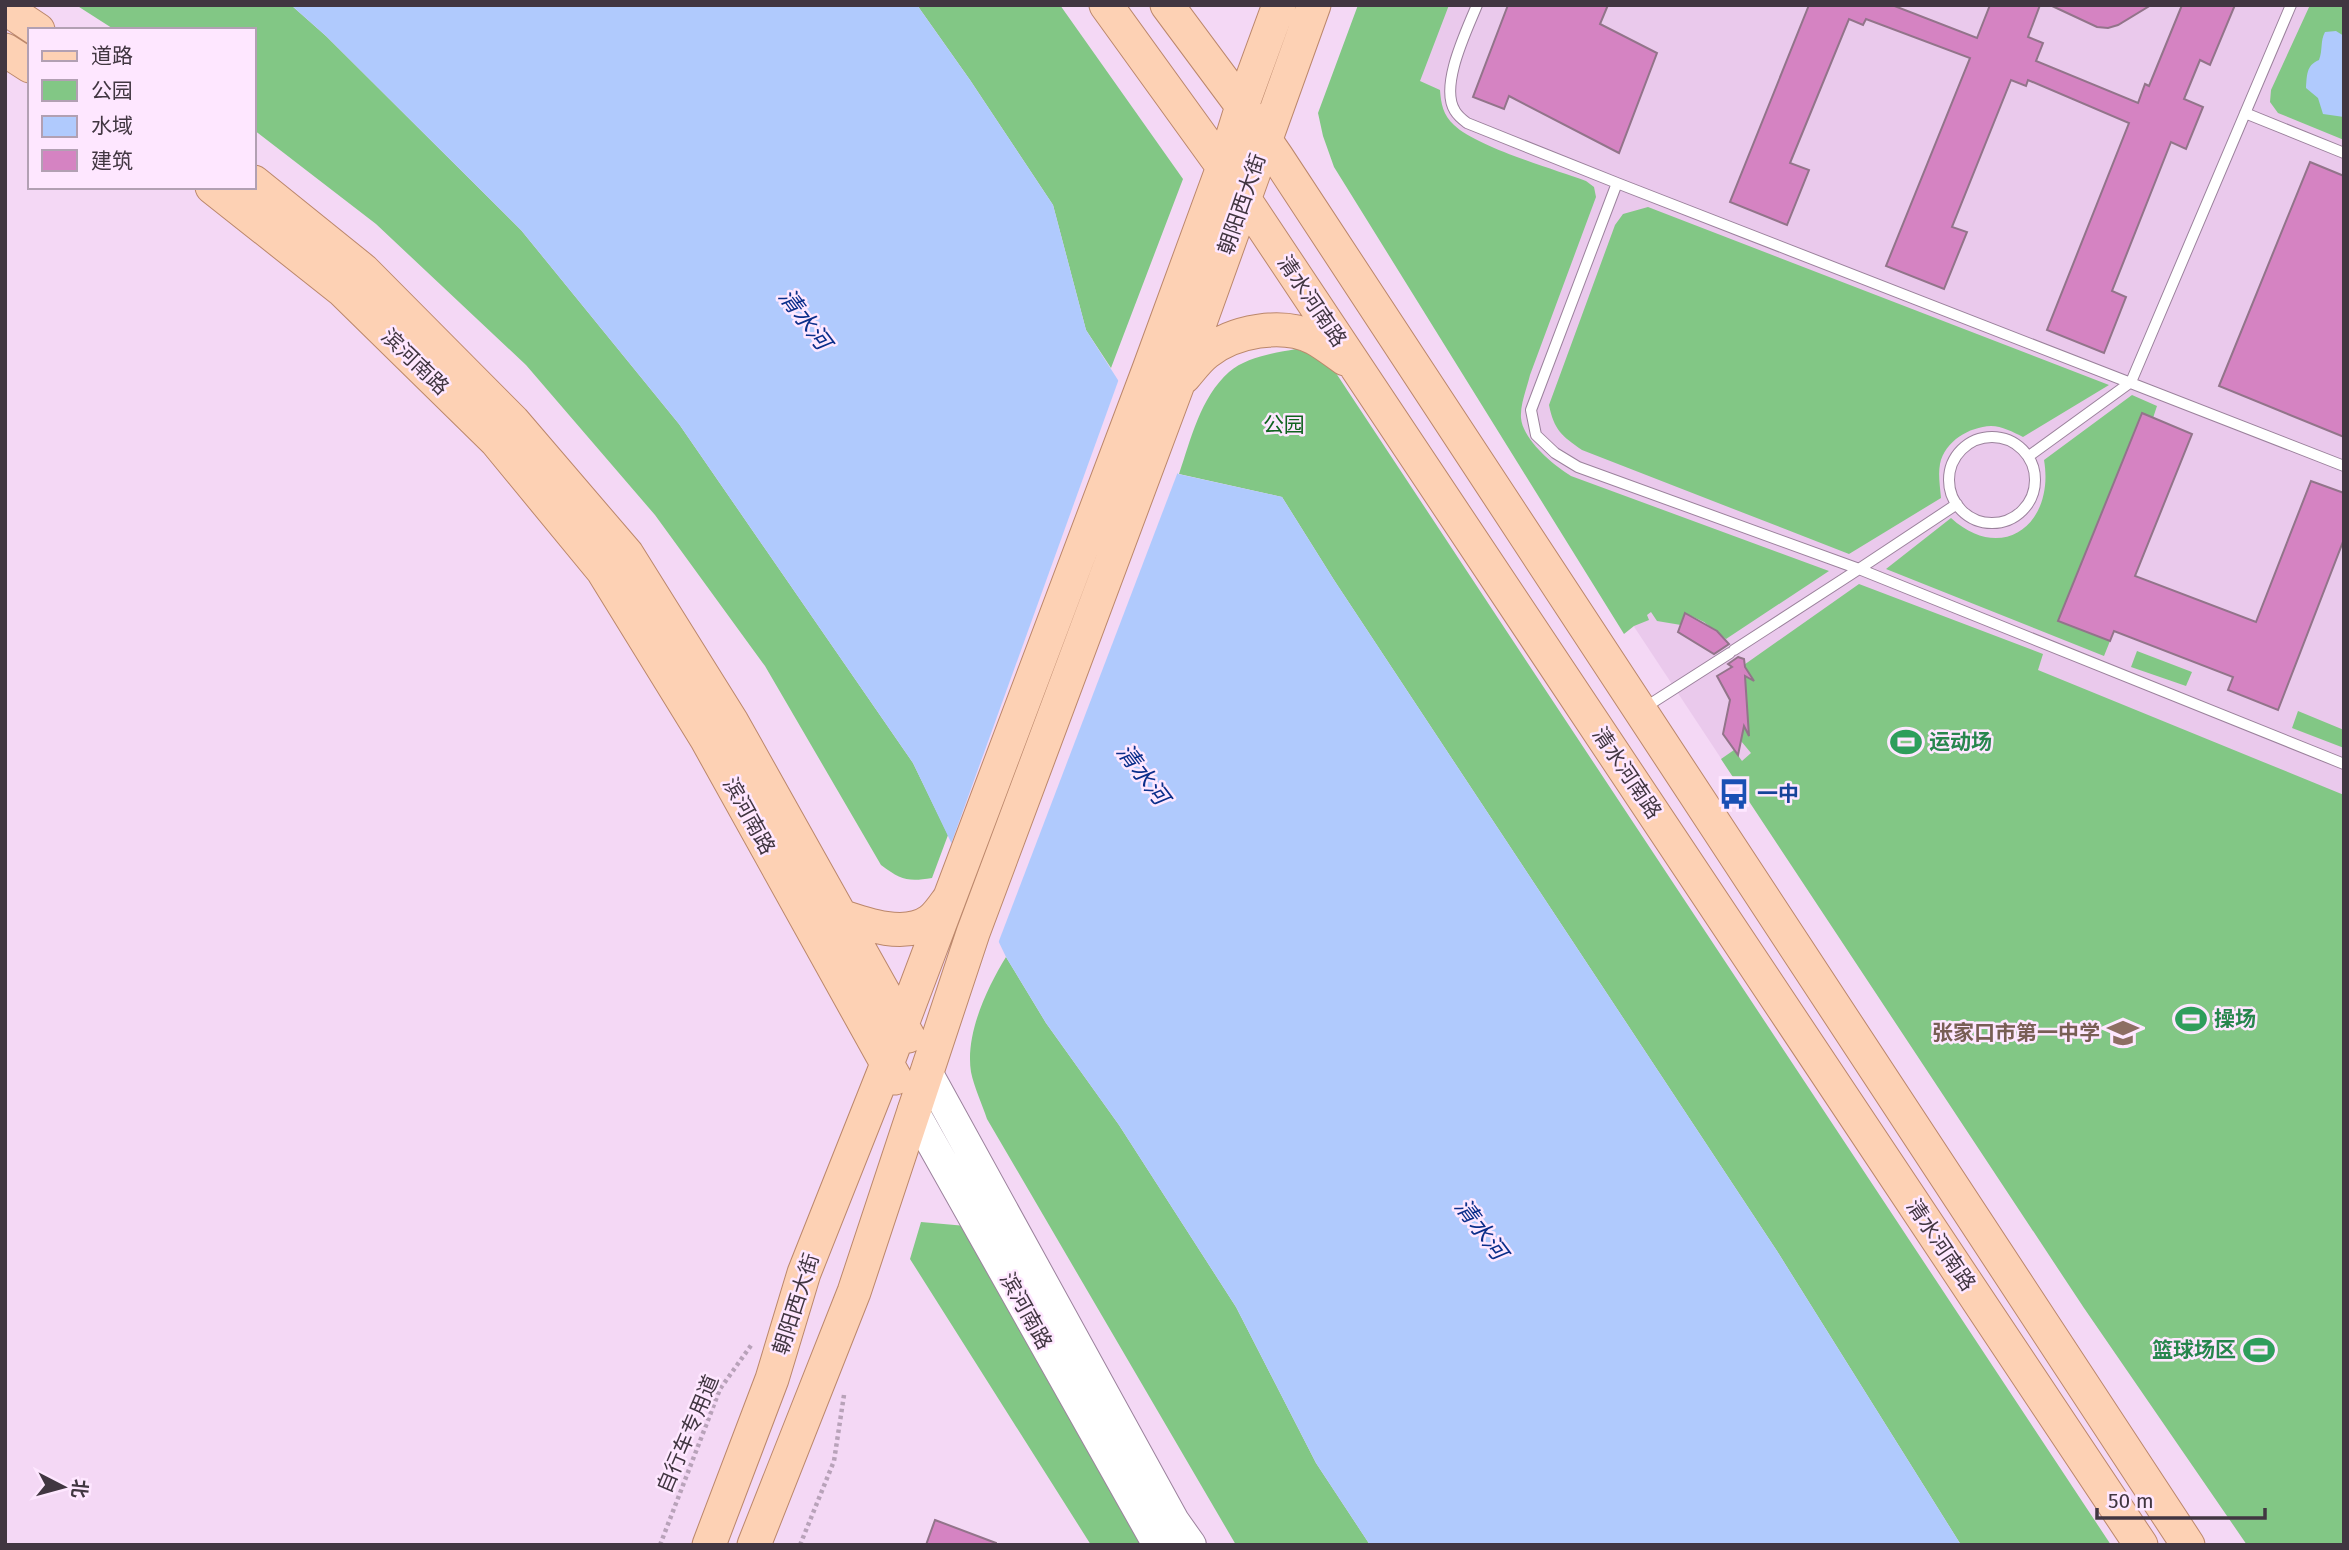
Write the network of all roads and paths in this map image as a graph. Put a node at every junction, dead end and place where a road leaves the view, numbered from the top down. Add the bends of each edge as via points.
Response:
1 (1107, 5) edge
2 (1167, 5) edge
3 (1279, 5) edge
4 (1314, 5) edge
5 (1477, 5) edge
6 (2291, 5) edge
7 (5, 8) edge
8 (35, 28) edge
9 (5, 50) edge
10 (28, 65) edge
11 (1242, 106) junction
12 (2245, 113) junction
13 (1265, 139) junction
14 (2344, 153) edge
15 (1223, 167) junction
16 (1617, 183) junction
17 (256, 184) edge
18 (215, 189) edge
19 (1245, 200) junction
20 (1356, 367) junction
21 (2131, 382) junction
22 (1166, 385) junction
23 (2028, 456) junction
24 (2344, 466) edge
25 (1957, 504) junction
26 (1859, 569) junction
27 (1639, 712) junction
28 (2344, 764) edge
29 (950, 898) junction
30 (838, 915) junction
31 (902, 1025) junction
32 (887, 1064) junction
33 (927, 1072) junction
34 (913, 1110) junction
35 (758, 1336) dead end
36 (660, 1545) edge
37 (709, 1545) edge
38 (754, 1545) edge
39 (1158, 1545) edge
40 (1191, 1545) edge
41 (2141, 1545) edge
42 (2188, 1545) edge

1 - 15 main road, 清水河南路
2 - 11 main road, 清水河南路
3 - 11 main road, 朝阳西大街
4 - 13 main road, 朝阳西大街
5 - 16 lane via 1450,87 1454,110 1466,123
6 - 12 lane
7 - 8 main road
9 - 10 main road
11 - 13 main road, 清水河南路
11 - 15 main road, 朝阳西大街
12 - 14 lane
12 - 21 lane
13 - 19 main road, 朝阳西大街
13 - 27 main road, 清水河南路
15 - 19 main road, 清水河南路
15 - 22 main road, 朝阳西大街
16 - 21 lane
16 - 26 lane via 1531,410 1536,435 1578,467
17 - 30 main road, 滨河南路 via 363,270 513,421 627,554 732,722
18 - 32 main road, 滨河南路 via 342,290 496,441 603,571 706,738
19 - 20 main road, 清水河南路
19 - 22 main road, 朝阳西大街
20 - 22 main road via 1312,337 1262,330 1237,336 1206,352
20 - 41 main road, 清水河南路
21 - 23 lane
21 - 24 lane
22 - 29 main road, 朝阳西大街
22 - 33 main road
23 - 25 lane via 2035,491 2018,513 1983,523
23 - 25 lane via 2002,439 1984,437 1966,443 1949,472
25 - 26 lane
26 - 27 lane
26 - 28 lane
27 - 42 main road, 清水河南路
29 - 30 main road via 933,920 920,927 887,927
29 - 31 main road, 朝阳西大街
30 - 31 main road, 滨河南路
31 - 32 main road, 朝阳西大街
31 - 33 main road, 滨河南路
32 - 34 main road, 滨河南路
32 - 37 main road, 朝阳西大街 via 804,1273 772,1379
33 - 34 main road
33 - 40 main road, 滨河南路
34 - 38 main road via 854,1292
34 - 39 main road, 滨河南路
35 - 36 path, 自行车专用道 via 720,1389

